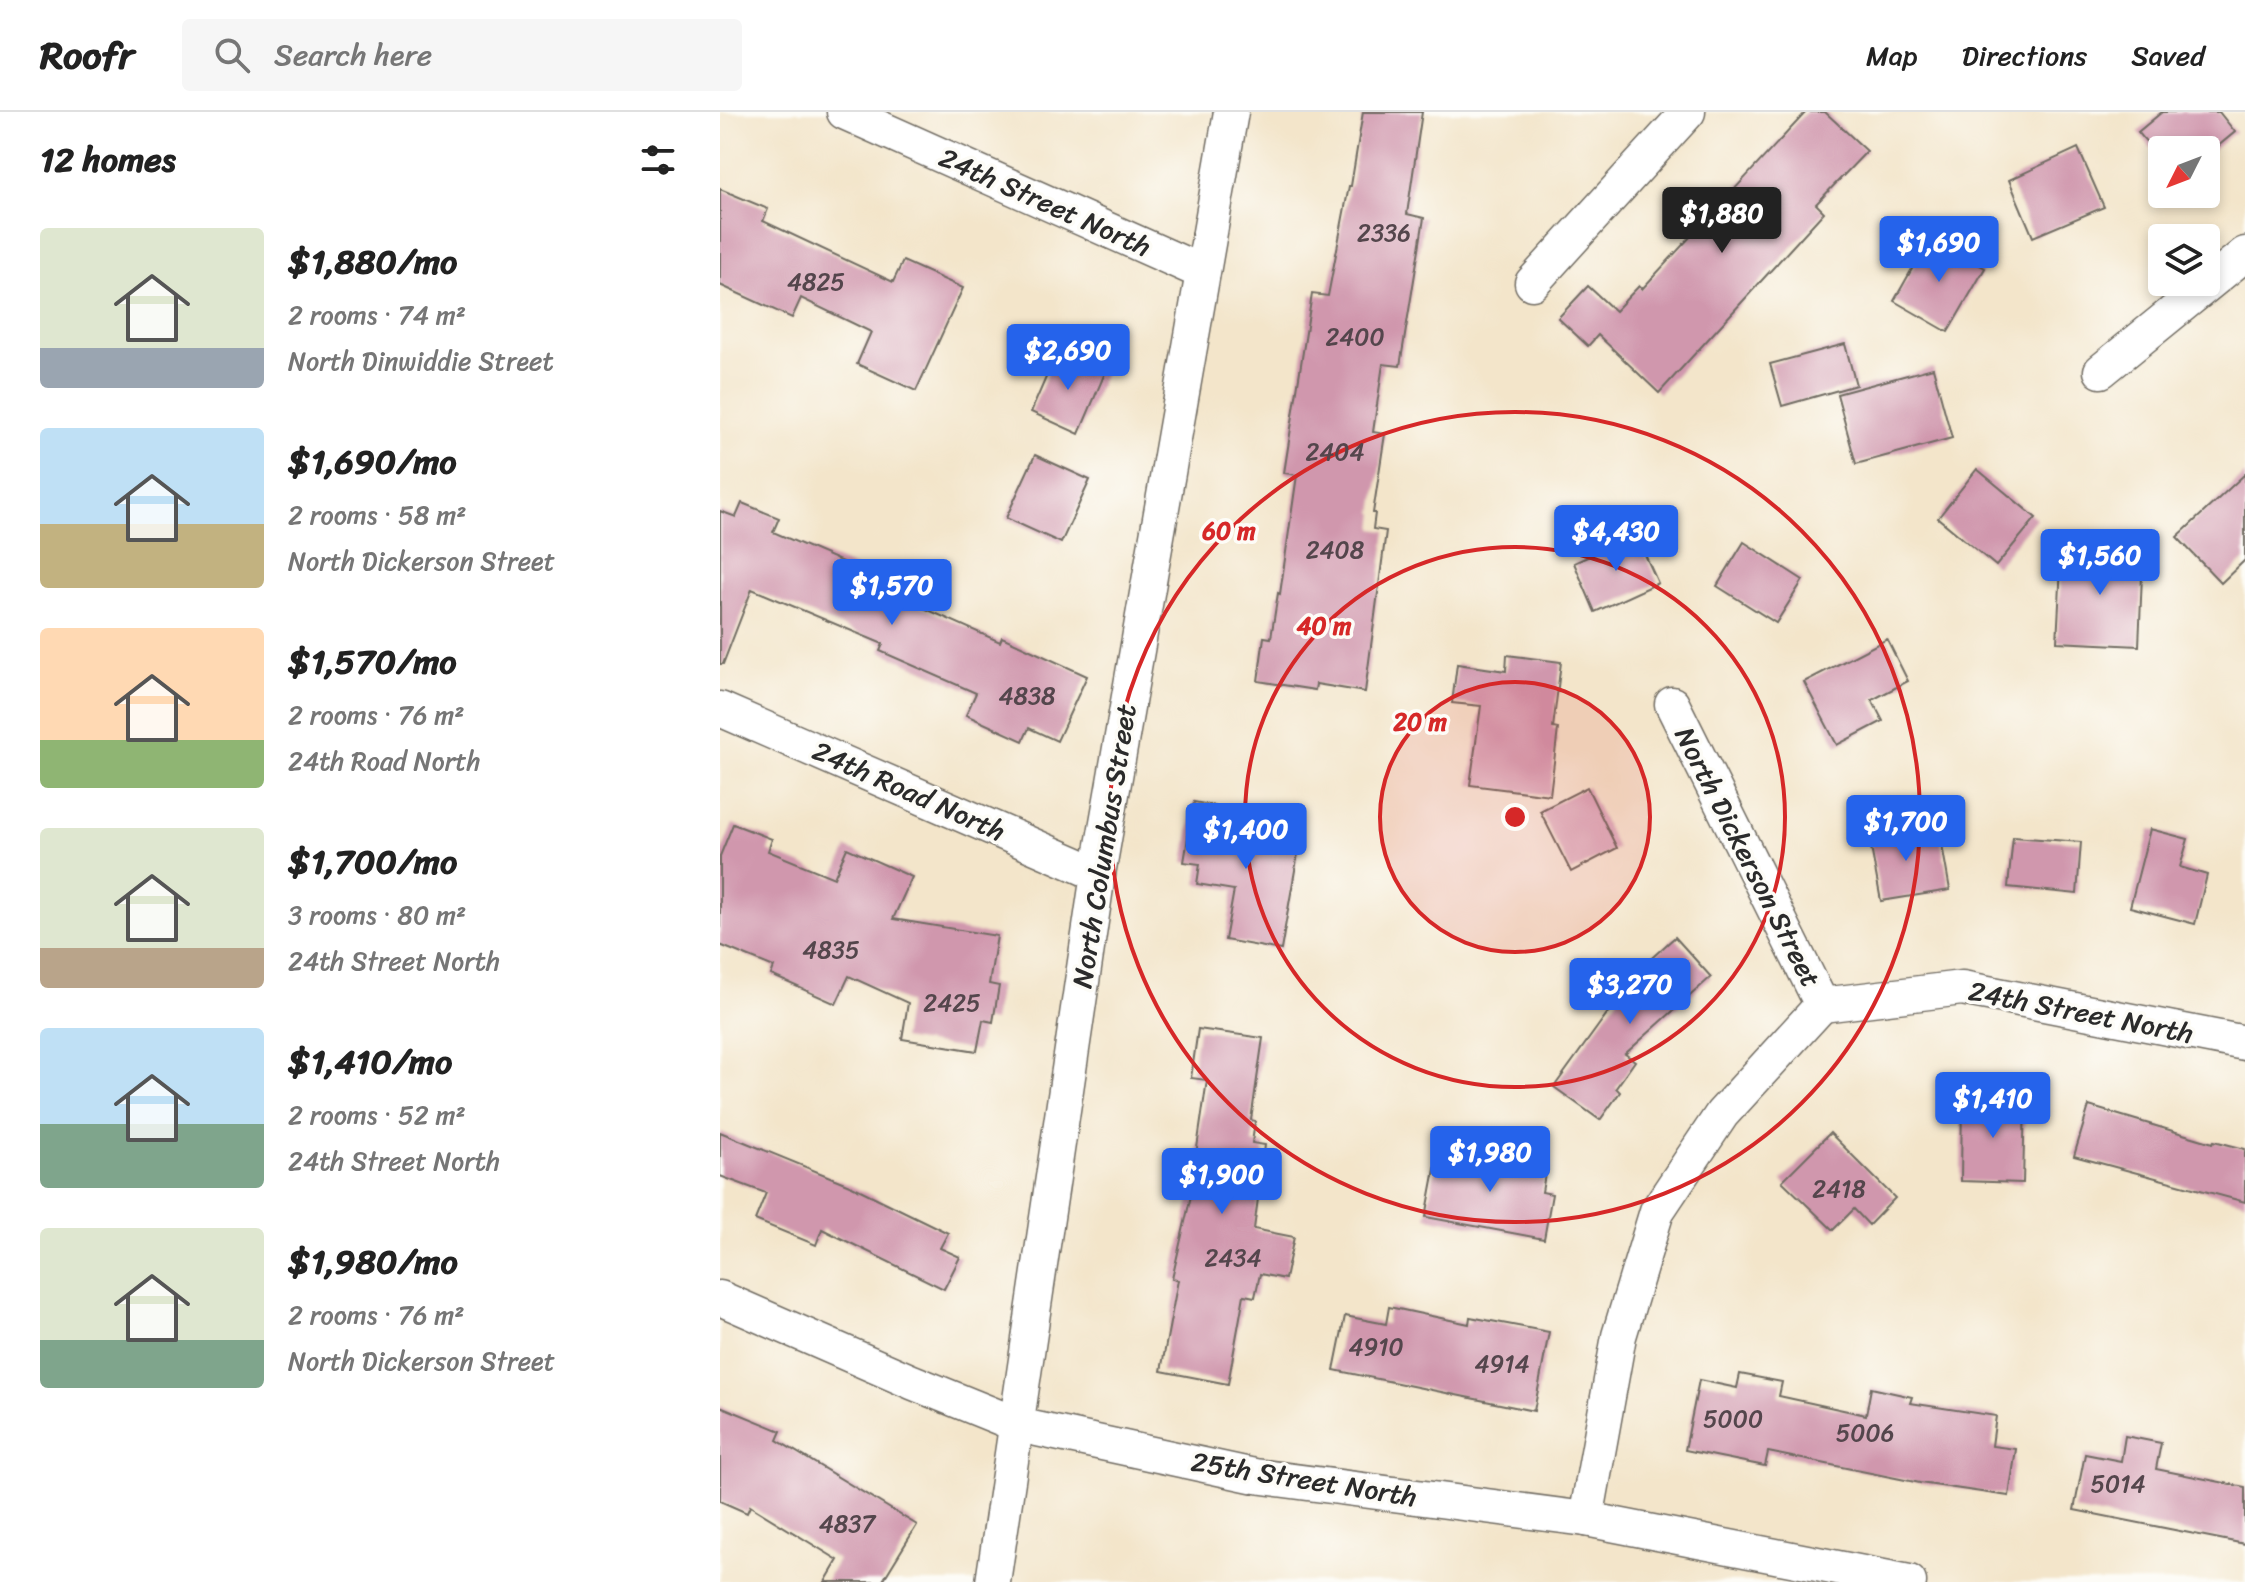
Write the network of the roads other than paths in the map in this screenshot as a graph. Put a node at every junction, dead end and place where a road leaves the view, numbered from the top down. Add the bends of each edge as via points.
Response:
1 (844, 112) edge
2 (1231, 112) edge
3 (1688, 112) edge
4 (2245, 254) edge
5 (1202, 272) junction
6 (1532, 283) dead end
7 (2101, 371) dead end
8 (1672, 704) dead end
9 (720, 709) edge
10 (1098, 874) junction
11 (1822, 1005) junction
12 (2245, 1043) edge
13 (720, 1298) edge
14 (1018, 1425) junction
15 (1586, 1519) junction
16 (993, 1582) edge
17 (1909, 1582) edge

1 - 5 street, 24th Street North
2 - 5 street, North Columbus Street
3 - 6 street
4 - 7 street
5 - 10 street, North Columbus Street
8 - 11 street, North Dickerson Street
9 - 10 street, 24th Road North
10 - 14 street, North Columbus Street
11 - 12 street, 24th Street North via 1962,988
11 - 15 street, North Dickerson Street via 1722,1114 1657,1211 1619,1336
13 - 14 street, 25th Street North
14 - 15 street, 25th Street North via 1255,1476
14 - 16 street, North Columbus Street
15 - 17 street, 25th Street North

